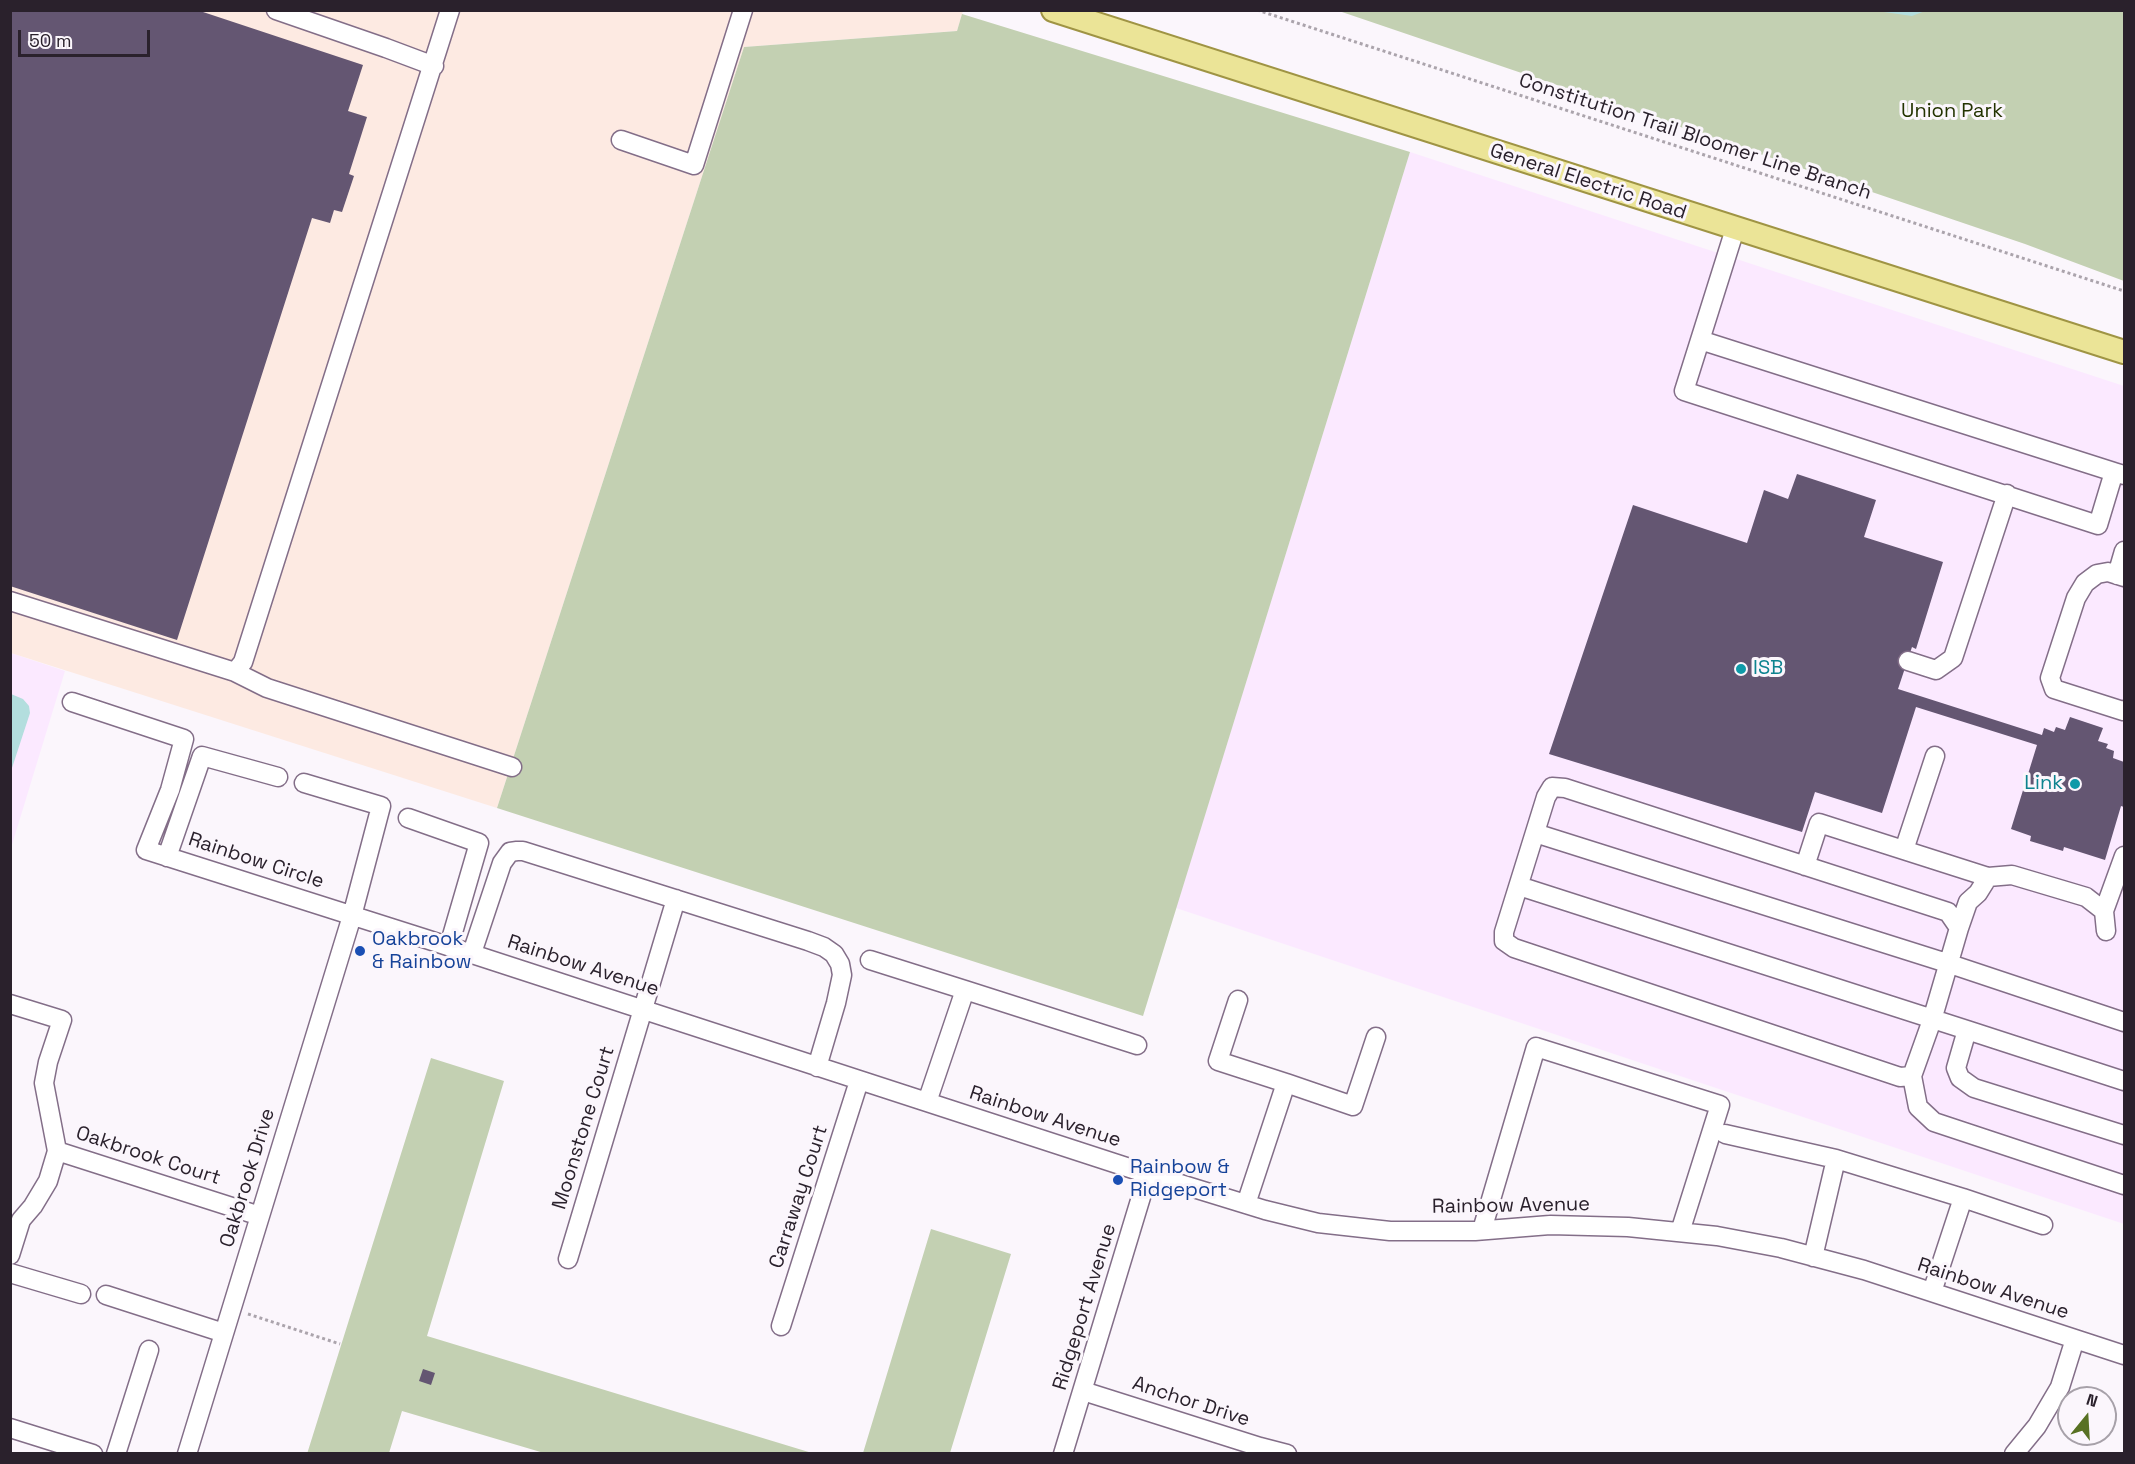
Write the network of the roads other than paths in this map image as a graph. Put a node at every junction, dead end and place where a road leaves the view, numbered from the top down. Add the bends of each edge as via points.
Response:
1 (276, 10) edge
2 (743, 10) edge
3 (1053, 10) edge
4 (443, 12) edge
5 (434, 66) junction
6 (621, 140) dead end
7 (1735, 229) junction
8 (1701, 340) junction
9 (2124, 352) edge
10 (2119, 474) edge
11 (2007, 494) junction
12 (2124, 551) edge
13 (2121, 576) edge
14 (10, 601) edge
15 (1908, 661) dead end
16 (235, 672) junction
17 (72, 702) dead end
18 (2124, 710) edge
19 (1935, 756) dead end
20 (512, 767) dead end
21 (278, 777) dead end
22 (304, 783) dead end
23 (408, 818) dead end
24 (1535, 833) junction
25 (1905, 850) junction
26 (167, 856) junction
27 (2124, 856) edge
28 (1805, 866) junction
29 (1988, 877) junction
30 (1519, 886) junction
31 (675, 899) junction
32 (2104, 911) junction
33 (352, 915) junction
34 (1959, 928) junction
35 (2106, 931) dead end
36 (449, 946) junction
37 (472, 953) junction
38 (870, 960) dead end
39 (1950, 964) junction
40 (965, 990) junction
41 (1238, 1000) dead end
42 (10, 1004) edge
43 (643, 1009) junction
44 (1932, 1020) junction
45 (2124, 1022) edge
46 (1967, 1030) junction
47 (1376, 1037) dead end
48 (1137, 1045) dead end
49 (817, 1067) junction
50 (1912, 1076) junction
51 (859, 1081) junction
52 (2124, 1081) edge
53 (1286, 1083) junction
54 (927, 1102) junction
55 (1725, 1134) dead end
56 (2124, 1135) edge
57 (57, 1151) junction
58 (1836, 1159) junction
59 (1148, 1174) junction
60 (2124, 1185) edge
61 (1963, 1198) junction
62 (1246, 1204) junction
63 (260, 1216) junction
64 (2043, 1225) dead end
65 (1482, 1230) junction
66 (1680, 1232) junction
67 (10, 1255) edge
68 (1813, 1257) junction
69 (568, 1259) dead end
70 (10, 1273) edge
71 (1932, 1293) junction
72 (81, 1294) dead end
73 (106, 1295) dead end
74 (781, 1326) dead end
75 (224, 1333) junction
76 (2075, 1339) junction
77 (149, 1350) dead end
78 (2124, 1355) edge
79 (1083, 1391) junction
80 (10, 1428) edge
81 (93, 1454) edge
82 (116, 1454) edge
83 (187, 1454) edge
84 (1063, 1454) edge
85 (1287, 1454) edge
86 (2014, 1454) edge

1 - 5 street
2 - 6 street via 694,165
3 - 7 main road, General Electric Road
4 - 5 street
5 - 16 street via 243,662
7 - 8 street
7 - 9 main road, General Electric Road
8 - 10 street
8 - 11 street via 1684,391
10 - 11 street via 2097,525
11 - 15 street via 1953,658 1936,670
12 - 13 street
13 - 18 street via 2097,574 2085,583 2076,598 2050,678 2054,689
14 - 16 street
16 - 20 street via 267,688
17 - 26 street, Rainbow Circle via 184,739 170,790 146,850
19 - 25 street
21 - 26 street via 202,756
22 - 33 street, Oakbrook Drive via 381,806
23 - 36 street via 479,843
24 - 28 street via 1552,787 1565,788
24 - 30 street
24 - 39 street
25 - 28 street via 1819,823
25 - 29 street
26 - 33 street, Rainbow Circle
27 - 32 street
28 - 34 street via 1948,912
29 - 32 street via 2012,875 2086,897
29 - 34 street via 1968,902
30 - 44 street
30 - 50 street via 1504,932 1504,941 1514,948 1900,1077
31 - 37 street via 517,850 510,852 502,863
31 - 43 street, Moonstone Court
31 - 49 street via 824,947 834,954 840,963 840,987
32 - 35 street
33 - 36 street, Rainbow Avenue
33 - 63 street, Oakbrook Drive
34 - 39 street
36 - 37 street, Rainbow Avenue
37 - 43 street, Rainbow Avenue
38 - 40 street
39 - 44 street
39 - 45 street
40 - 48 street
40 - 54 street
41 - 53 street via 1218,1061
42 - 57 street via 62,1020 44,1083
43 - 49 street, Rainbow Avenue
43 - 69 street, Moonstone Court
44 - 46 street
44 - 50 street
46 - 52 street
46 - 56 street via 1956,1068 1960,1078 1974,1088
47 - 53 street via 1353,1106
49 - 51 street, Rainbow Avenue
50 - 60 street via 1918,1107 1934,1122
51 - 54 street, Rainbow Avenue
51 - 74 street, Carraway Court
53 - 62 street
54 - 59 street, Rainbow Avenue
55 - 58 street
57 - 63 street, Oakbrook Court
57 - 67 street via 48,1180 21,1221
58 - 61 street
58 - 68 street
59 - 62 street, Rainbow Avenue
59 - 79 street, Ridgeport Avenue
61 - 64 street
61 - 71 street
62 - 65 street, Rainbow Avenue via 1318,1223 1370,1229
63 - 75 street, Oakbrook Drive
65 - 66 street, Rainbow Avenue via 1550,1225
65 - 66 street via 1536,1047 1719,1105
66 - 68 street, Rainbow Avenue
68 - 71 street, Rainbow Avenue
70 - 72 street
71 - 76 street, Rainbow Avenue
73 - 75 street
75 - 83 street, Oakbrook Drive
76 - 78 street, Rainbow Avenue
76 - 86 street via 2060,1387 2037,1426
77 - 82 street
79 - 84 street, Ridgeport Avenue
79 - 85 street, Anchor Drive
80 - 81 street

